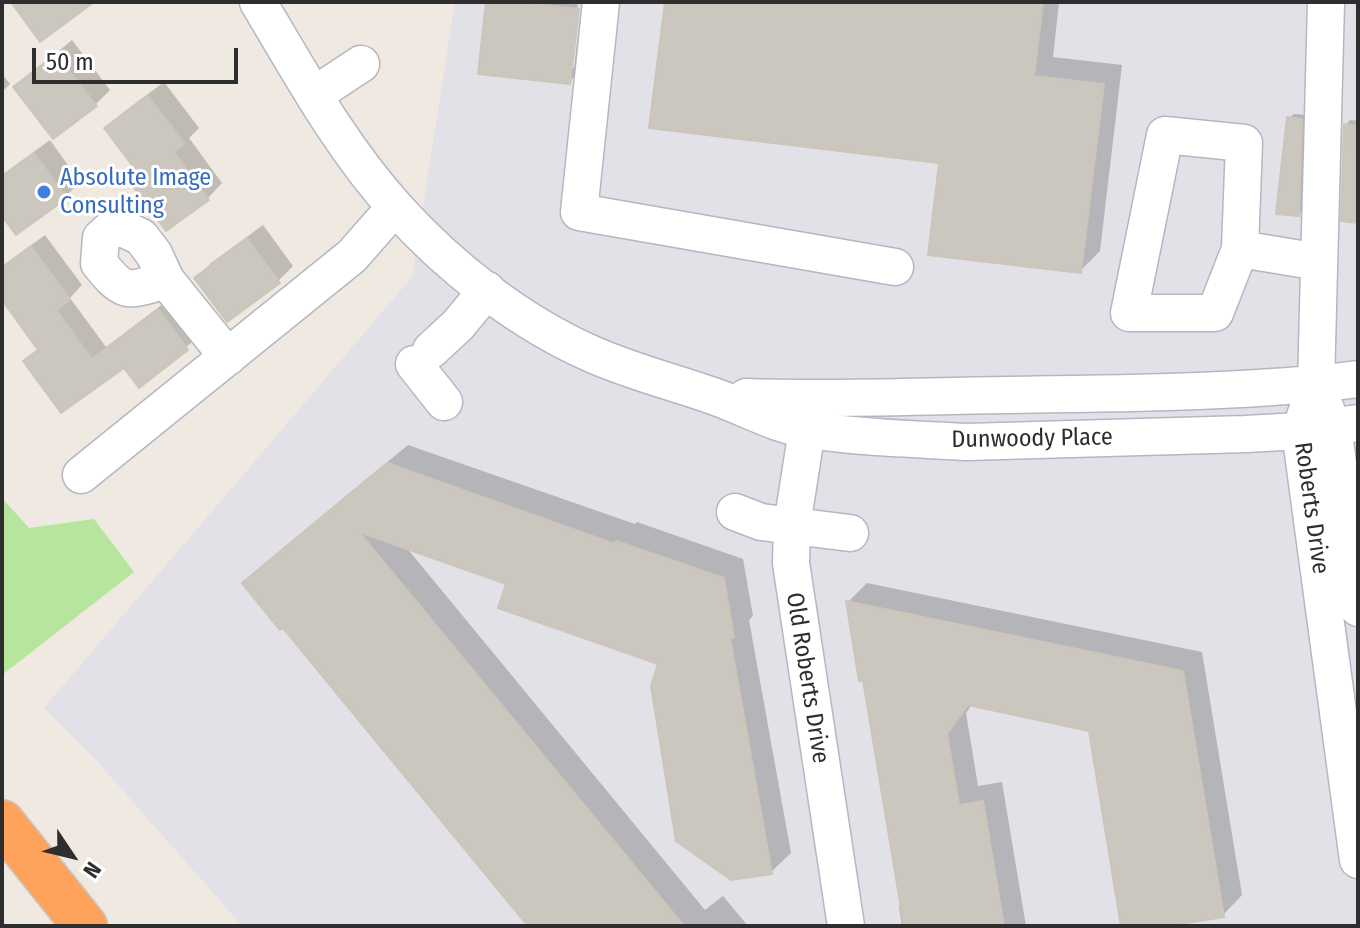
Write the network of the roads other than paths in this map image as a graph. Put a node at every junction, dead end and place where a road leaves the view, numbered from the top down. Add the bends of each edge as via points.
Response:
1 (258, 2) edge
2 (601, 2) edge
3 (1326, 2) edge
4 (361, 64) dead end
5 (314, 95) junction
6 (395, 207) junction
7 (1240, 249) junction
8 (1319, 262) junction
9 (895, 267) dead end
10 (166, 280) dead end
11 (487, 290) junction
12 (228, 357) junction
13 (1358, 379) edge
14 (1316, 384) junction
15 (712, 396) junction
16 (444, 402) dead end
17 (1330, 427) edge
18 (807, 430) junction
19 (81, 475) dead end
20 (735, 512) dead end
21 (792, 525) junction
22 (850, 533) dead end
23 (1358, 608) edge
24 (2, 822) edge
25 (1358, 860) edge
26 (85, 926) edge
27 (846, 926) edge

1 - 5 street, Dunwoody Place
2 - 9 street via 579,212
3 - 8 street, Roberts Drive
4 - 5 street
5 - 6 street, Dunwoody Place
6 - 11 street, Dunwoody Place
6 - 12 street via 352,256
7 - 7 street via 1244,143 1165,135 1129,313 1215,313
7 - 8 street
8 - 14 street, Roberts Drive
10 - 12 street
11 - 15 street, Dunwoody Place via 590,353
11 - 16 street via 423,357
12 - 19 street
13 - 14 street, Dunwoody Place
14 - 15 street, Dunwoody Place via 848,400
14 - 17 street, Roberts Drive
15 - 18 street, Dunwoody Place
17 - 18 street, Dunwoody Place via 967,442
17 - 23 street, Roberts Drive
17 - 25 street, Roberts Drive
18 - 21 street, Old Roberts Drive
20 - 21 street
21 - 22 street
21 - 27 street, Old Roberts Drive via 795,602
24 - 26 highway

